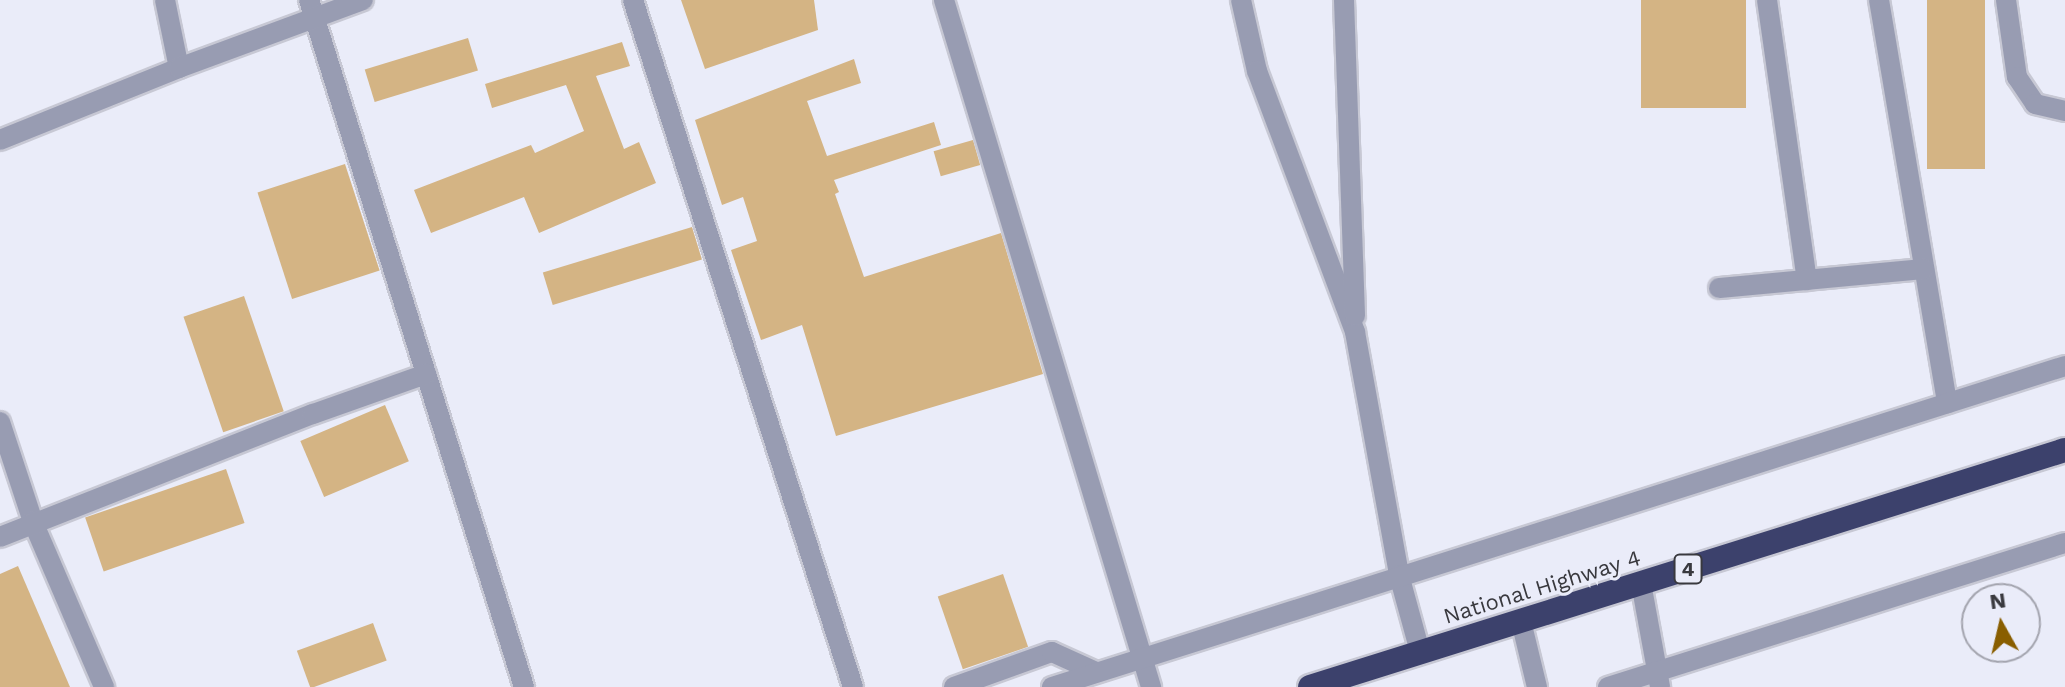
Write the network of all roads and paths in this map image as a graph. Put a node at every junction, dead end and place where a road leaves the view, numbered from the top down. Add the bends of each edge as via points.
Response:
1 (165, 0) edge
2 (363, 0) edge
3 (633, 0) edge
4 (944, 0) edge
5 (1241, 0) edge
6 (1344, 0) edge
7 (1767, 0) edge
8 (1879, 0) edge
9 (2006, 0) edge
10 (311, 10) edge
11 (179, 68) junction
12 (2065, 111) edge
13 (0, 140) edge
14 (1924, 269) junction
15 (1807, 280) junction
16 (1719, 288) dead end
17 (1355, 332) junction
18 (2065, 366) edge
19 (426, 374) junction
20 (1947, 403) junction
21 (0, 422) edge
22 (2065, 450) edge
23 (33, 522) junction
24 (0, 537) edge
25 (2065, 543) edge
26 (1399, 575) junction
27 (1641, 583) junction
28 (1521, 621) junction
29 (1420, 652) junction
30 (1142, 657) junction
31 (1096, 672) junction
32 (1659, 679) edge
33 (104, 687) edge
34 (524, 687) edge
35 (853, 687) edge
36 (954, 687) edge
37 (1052, 687) edge
38 (1151, 687) edge
39 (1310, 687) edge
40 (1537, 687) edge
41 (1608, 687) edge

1 - 11 street
2 - 10 street
3 - 35 street
4 - 30 street
5 - 17 street via 1257,71
6 - 17 street
7 - 15 street
8 - 14 street
9 - 12 street via 2017,77 2035,104
10 - 11 street
10 - 19 street
11 - 13 street
14 - 15 street
14 - 20 street
15 - 16 street
17 - 26 street
18 - 20 street
19 - 23 street
19 - 34 street
20 - 26 street
21 - 23 street
22 - 27 highway, National Highway 4 / 4
23 - 24 street
23 - 33 street
25 - 32 street
26 - 29 street
26 - 30 street
27 - 28 highway, National Highway 4 / 4
27 - 32 street
28 - 29 highway, National Highway 4 / 4
28 - 40 street
29 - 39 highway, National Highway 4 / 4
30 - 31 street
30 - 38 street
31 - 36 street via 1052,652
31 - 37 street
32 - 41 street

